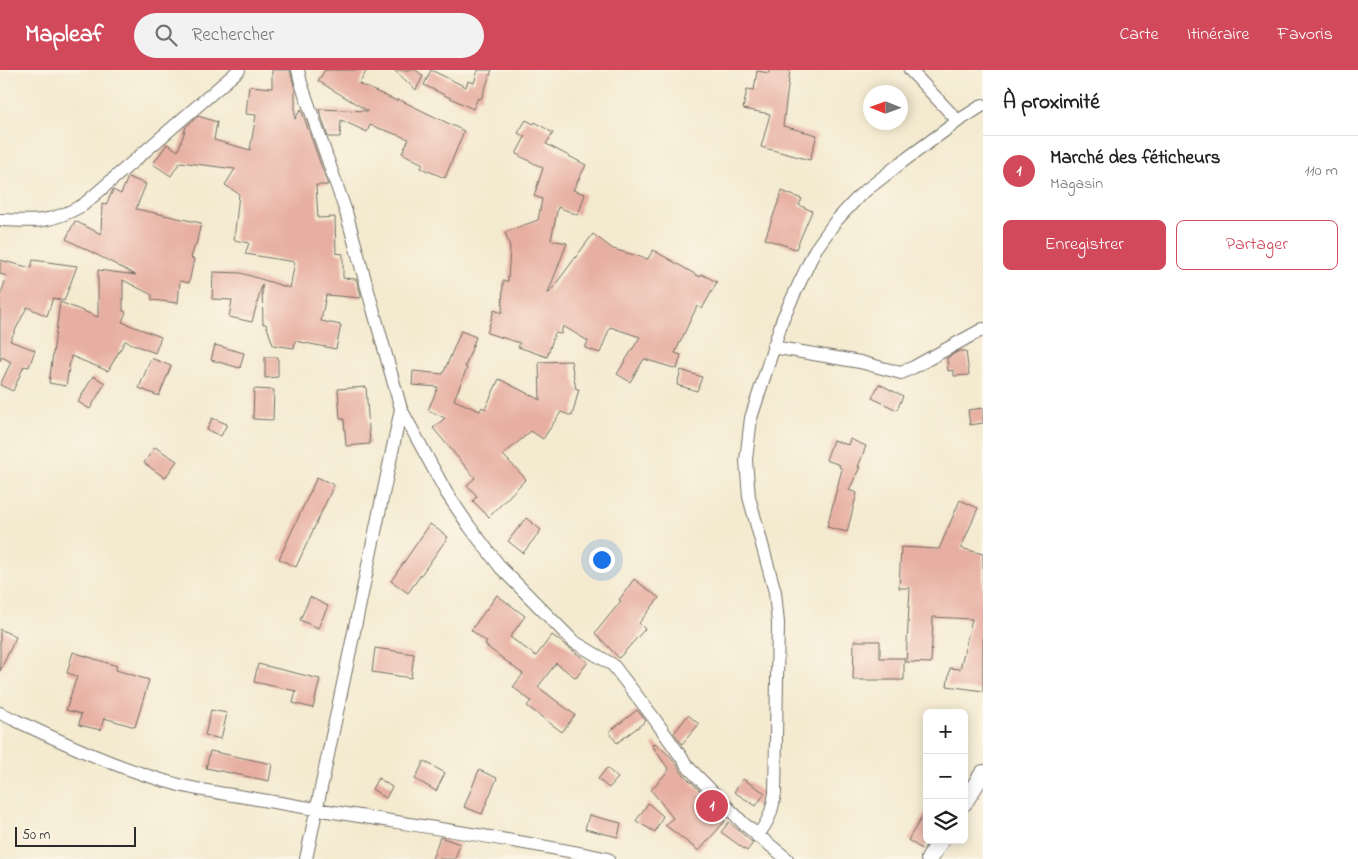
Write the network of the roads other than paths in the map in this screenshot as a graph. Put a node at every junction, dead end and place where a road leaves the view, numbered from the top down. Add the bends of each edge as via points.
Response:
1 (239, 70) edge
2 (298, 70) edge
3 (910, 70) edge
4 (983, 105) edge
5 (958, 121) junction
6 (0, 220) edge
7 (983, 329) edge
8 (773, 346) junction
9 (401, 409) junction
10 (0, 713) edge
11 (983, 774) edge
12 (967, 799) edge
13 (316, 809) junction
14 (758, 836) junction
15 (938, 844) edge
16 (306, 859) edge
17 (608, 859) edge
18 (787, 859) edge
19 (929, 859) edge

1 - 6 street via 83,205 47,220
2 - 9 street via 346,212
3 - 5 street
4 - 5 street
5 - 8 street via 860,195 834,222 815,250
7 - 8 street via 901,372
8 - 14 street via 751,418 746,460 749,497 775,592 778,623 775,793 768,823
9 - 13 street
9 - 14 street via 446,492 501,568 573,642 613,665 689,768
10 - 13 street via 122,768 184,786
11 - 12 street
13 - 16 street
13 - 17 street via 554,847
14 - 18 street
15 - 19 street

